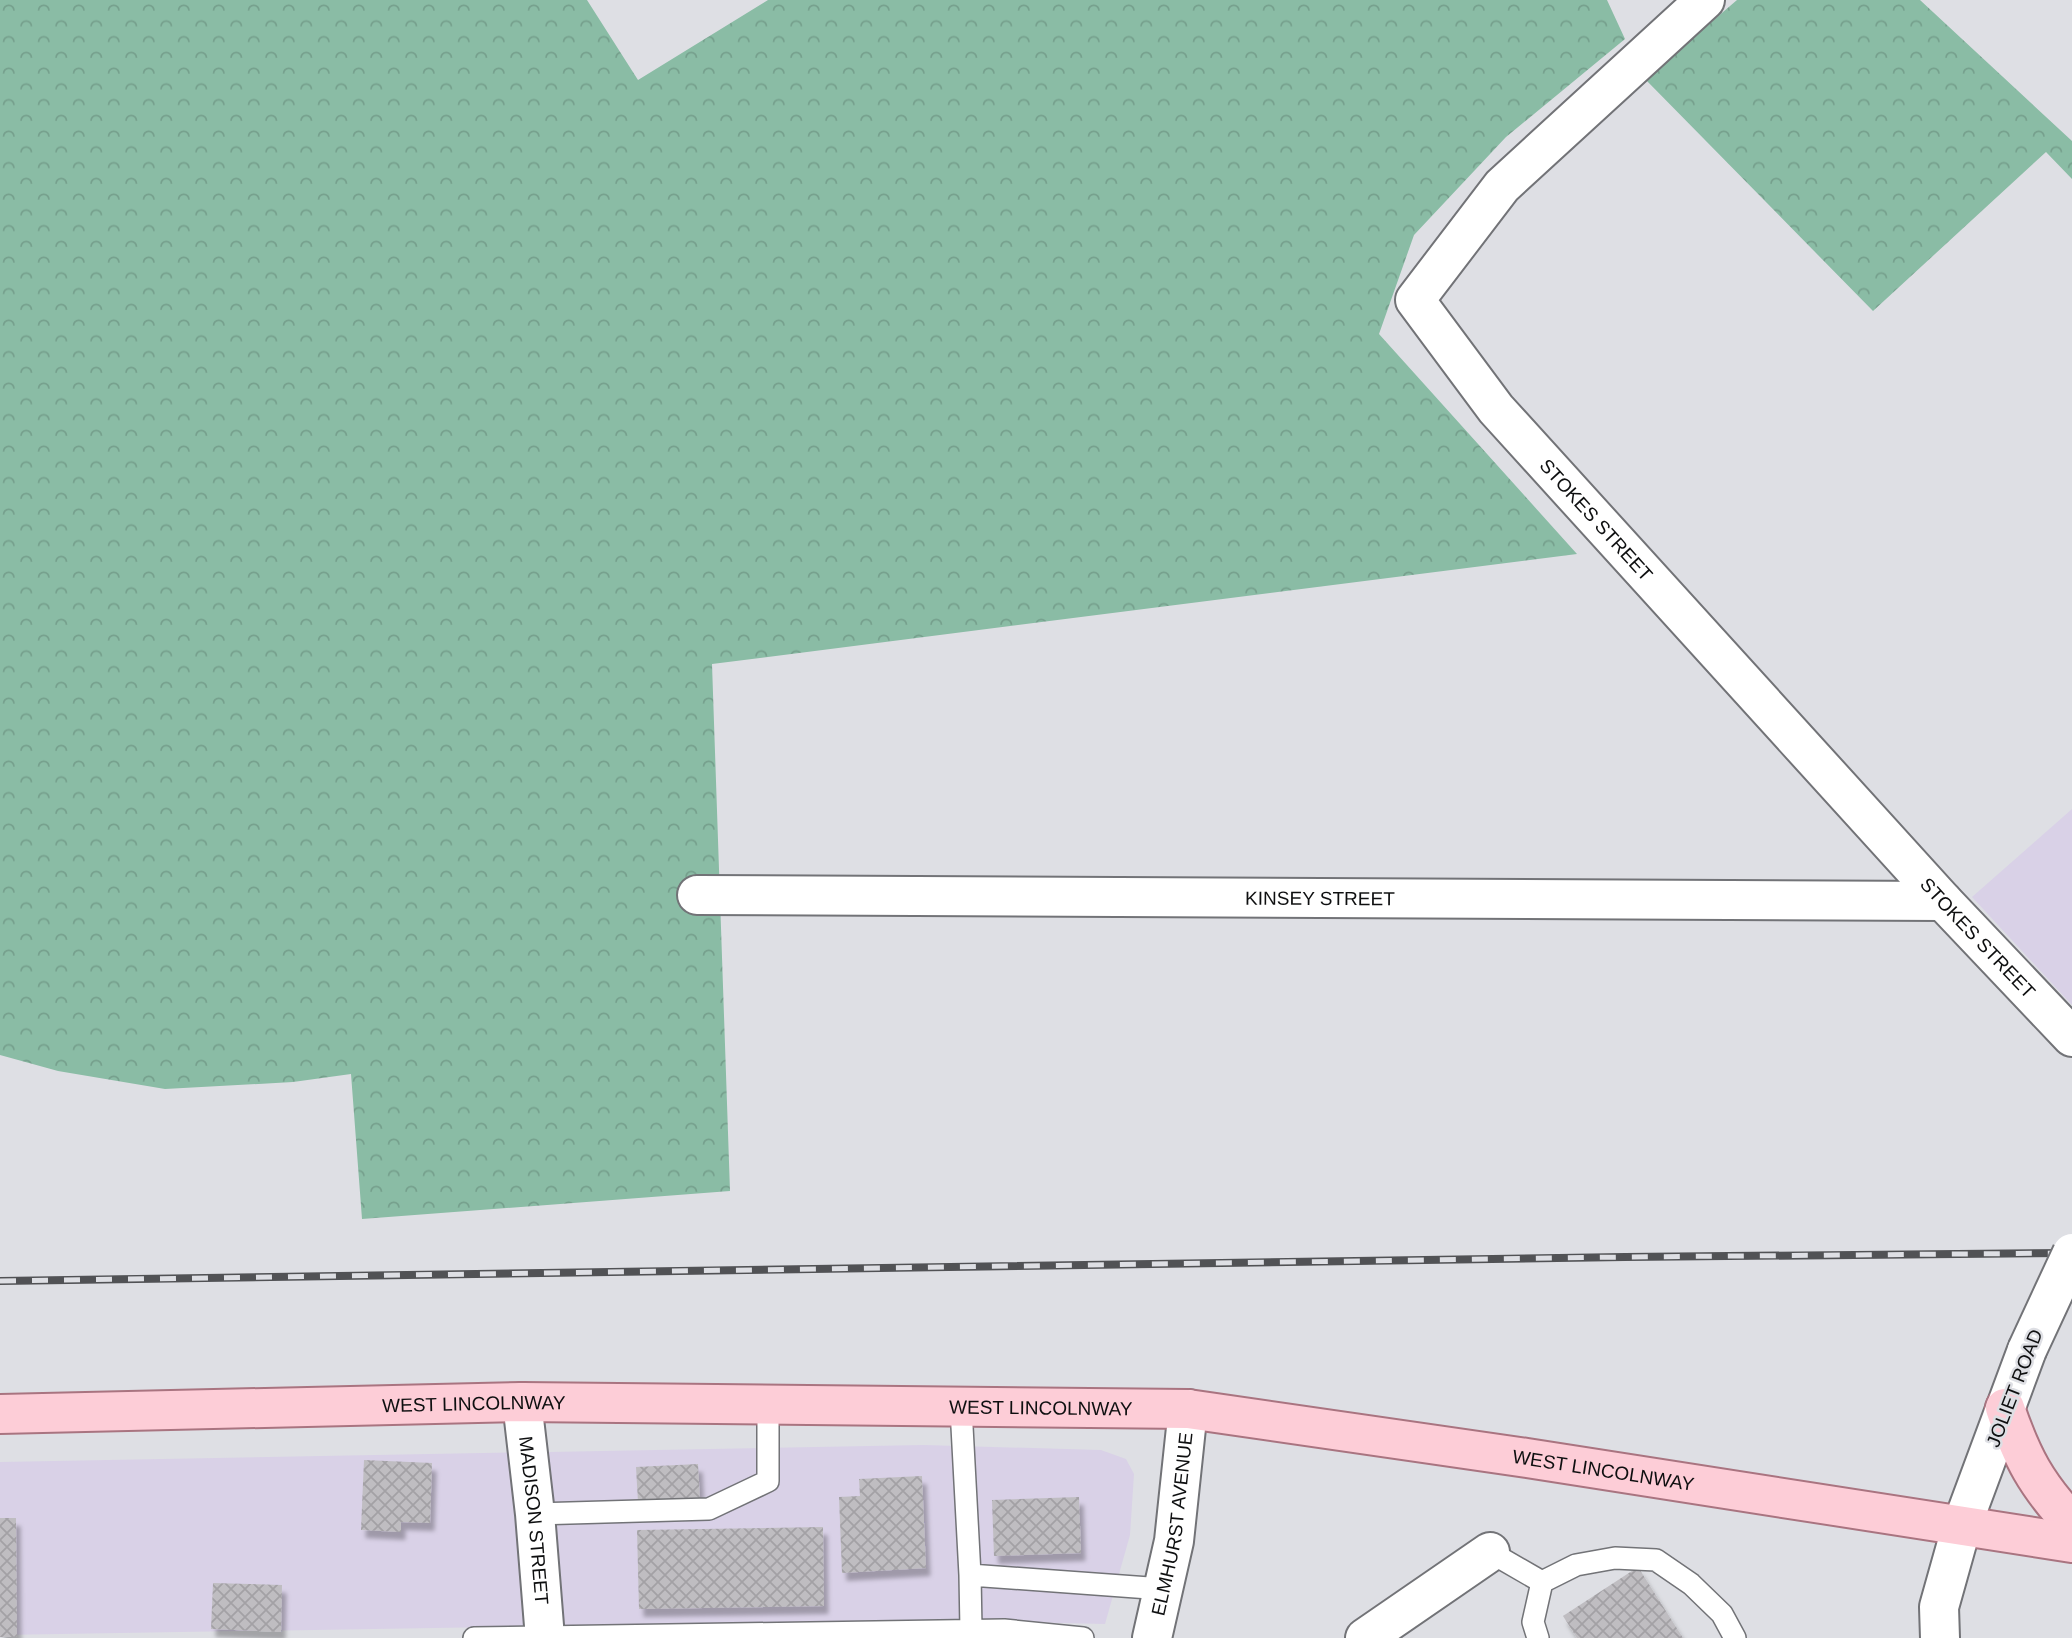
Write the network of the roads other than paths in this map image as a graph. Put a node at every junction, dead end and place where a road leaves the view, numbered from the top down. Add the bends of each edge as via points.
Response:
1 (1705, 0) edge
2 (697, 895) dead end
3 (1943, 901) junction
4 (2072, 1037) edge
5 (2072, 1253) edge
6 (522, 1402) junction
7 (768, 1407) junction
8 (961, 1408) junction
9 (2005, 1408) junction
10 (1188, 1409) junction
11 (0, 1414) edge
12 (535, 1514) junction
13 (2072, 1523) edge
14 (1962, 1525) junction
15 (2072, 1542) edge
16 (1490, 1552) joint
17 (970, 1575) junction
18 (1542, 1582) junction
19 (1163, 1589) junction
20 (971, 1630) junction
21 (881, 1634) edge
22 (545, 1637) edge
23 (474, 1638) edge
24 (1083, 1638) edge
25 (1152, 1638) edge
26 (1365, 1638) edge
27 (1538, 1638) edge
28 (1735, 1638) edge
29 (1940, 1638) edge

1 - 3 street, STOKES STREET via 1502,186 1415,300 1496,409
2 - 3 street, KINSEY STREET
3 - 4 street, STOKES STREET
5 - 9 street, JOLIET ROAD, bridge
6 - 7 main road, WEST LINCOLNWAY
6 - 11 main road, WEST LINCOLNWAY
6 - 12 street, MADISON STREET
7 - 8 main road, WEST LINCOLNWAY
7 - 12 lane via 768,1481 709,1509
8 - 10 main road, WEST LINCOLNWAY
8 - 17 lane
9 - 13 main road via 2032,1474
9 - 14 street, JOLIET ROAD
10 - 14 main road, WEST LINCOLNWAY
10 - 19 street, ELMHURST AVENUE via 1174,1541
12 - 22 street, MADISON STREET
14 - 15 main road, WEST LINCOLNWAY
14 - 29 street, JOLIET ROAD via 1939,1608
16 - 18 lane
16 - 26 street
17 - 19 lane
17 - 20 lane
18 - 27 lane via 1533,1622
18 - 28 lane via 1576,1565 1615,1559 1656,1560 1691,1584 1722,1614
19 - 25 street, ELMHURST AVENUE
20 - 21 lane
20 - 24 lane
21 - 22 lane
22 - 23 lane

